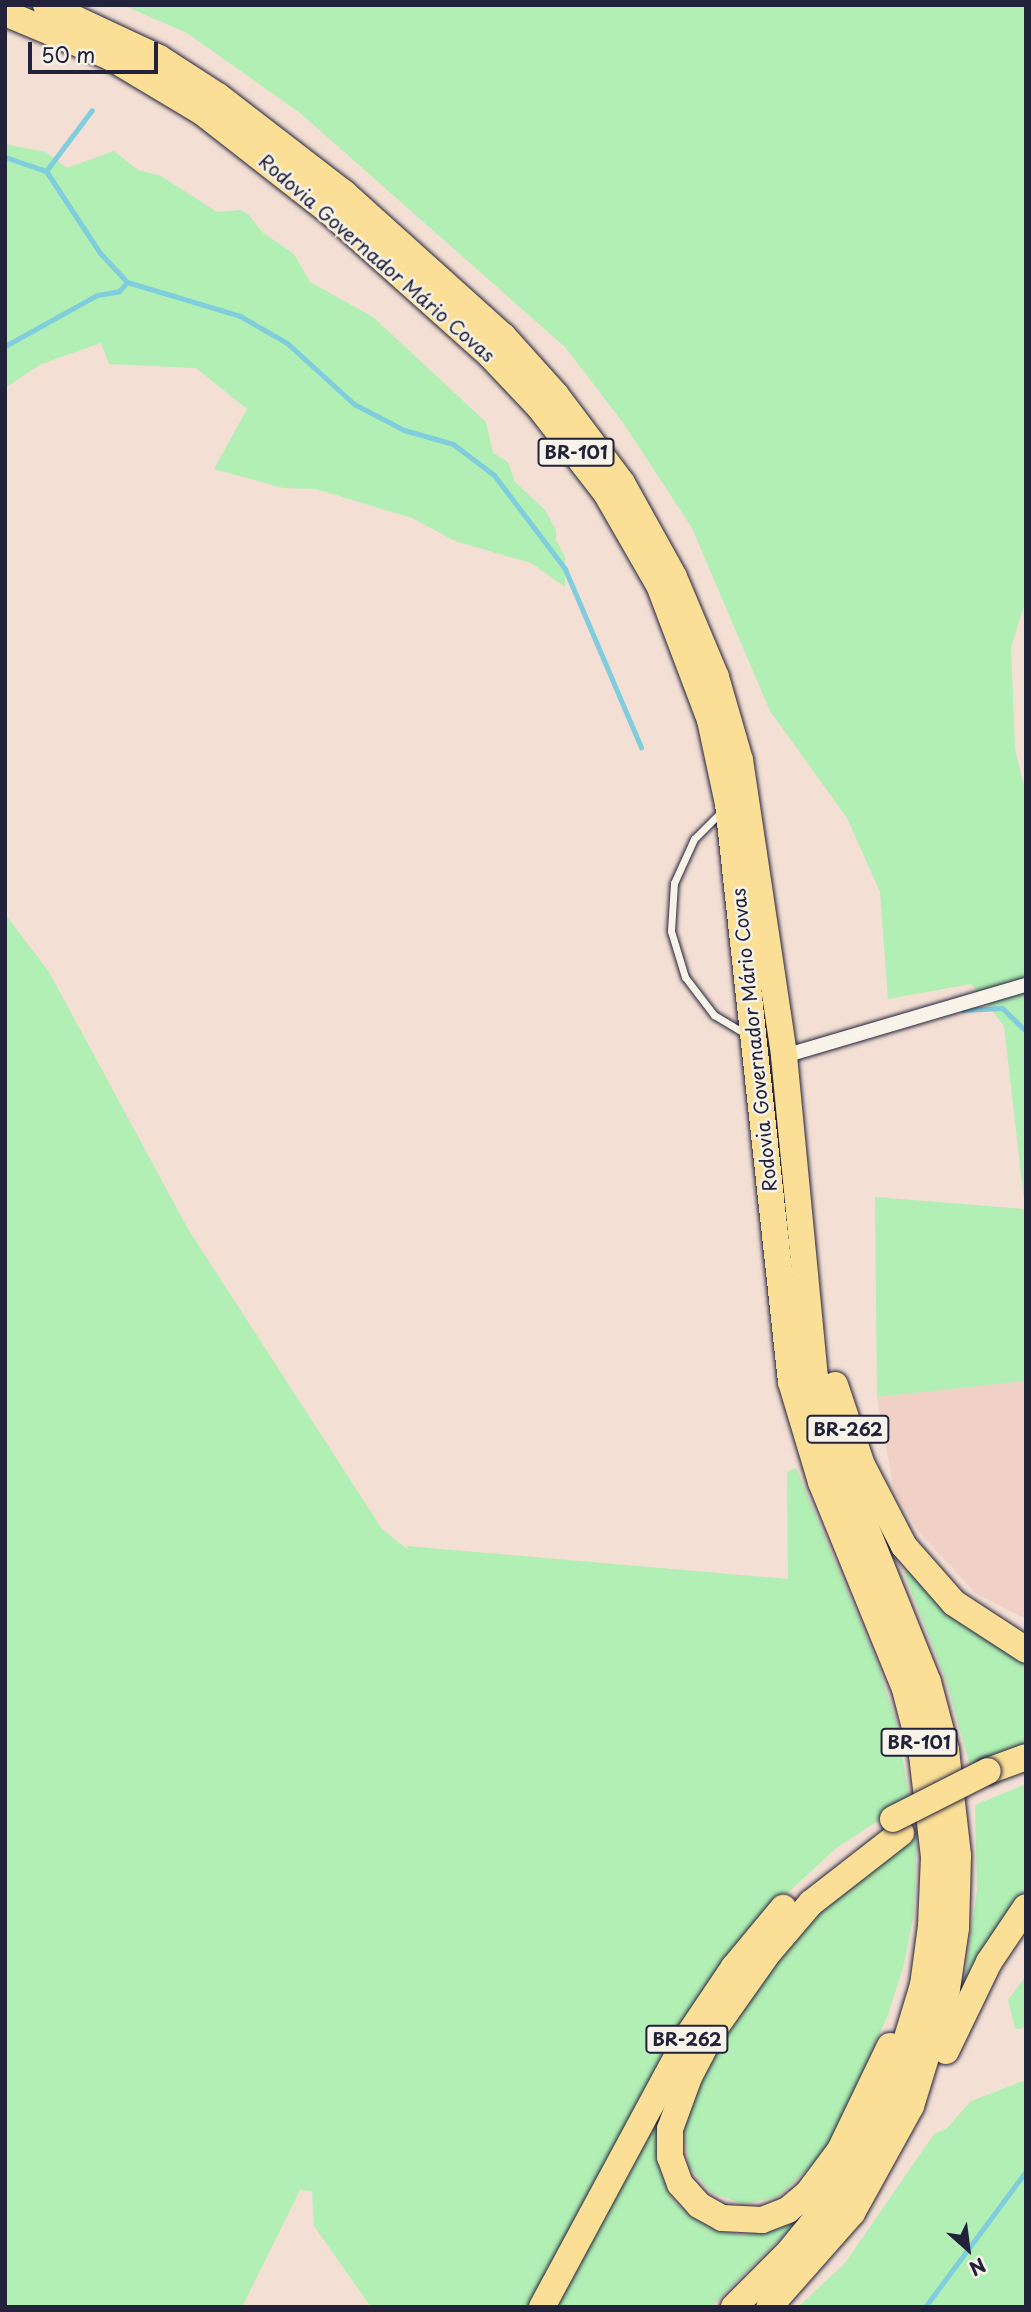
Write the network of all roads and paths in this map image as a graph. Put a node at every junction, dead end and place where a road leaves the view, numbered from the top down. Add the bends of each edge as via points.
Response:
1 (46, 5) edge
2 (5, 13) edge
3 (729, 804) junction
4 (1026, 985) edge
5 (755, 1040) junction
6 (784, 1056) junction
7 (791, 1142) junction
8 (1026, 1650) edge
9 (1026, 1757) edge
10 (1026, 1774) edge
11 (992, 1779) junction
12 (897, 1826) junction
13 (934, 1870) junction
14 (1026, 1907) edge
15 (860, 2201) junction
16 (542, 2307) edge
17 (734, 2307) edge
18 (769, 2307) edge

1 - 6 highway, Rodovia Governador Mário Covas / BR-101 via 159,58 322,175 503,336 593,441 647,524 701,635 716,677 740,760
2 - 3 highway, Rodovia Governador Mário Covas / BR-101 via 152,80 258,153 445,313 540,408 606,493 659,585 710,720
3 - 5 highway, Rodovia Governador Mário Covas / BR-101
3 - 5 lane via 694,839 674,883 671,930 685,976 707,1005
4 - 6 street
5 - 13 highway, Rodovia Governador Mário Covas / BR-101 via 791,1382 821,1482 877,1611 908,1700 928,1788
6 - 7 highway, Rodovia Governador Mário Covas / BR-101
7 - 8 highway, BR-262 via 831,1369 849,1432 877,1497 904,1546 936,1587 972,1619
7 - 15 highway, Rodovia Governador Mário Covas / BR-101 via 809,1343 823,1410 928,1682 946,1750 956,1820 956,1928 940,2020 911,2106
9 - 11 highway, BR-262
10 - 11 highway, BR-262
11 - 12 highway, BR-262, bridge
12 - 13 highway, BR-262 via 784,1933 713,2031 674,2115 669,2143 674,2171 699,2205 722,2217 749,2221 775,2216 798,2202 850,2134 886,2056 920,1954
12 - 16 highway, BR-262 via 800,1891 734,1967 689,2034
13 - 17 highway, Rodovia Governador Mário Covas / BR-101 via 932,1926 921,1995 899,2070 877,2123 814,2222
14 - 15 highway via 971,1994 914,2125
15 - 18 highway, Rodovia Governador Mário Covas / BR-101 via 820,2253

